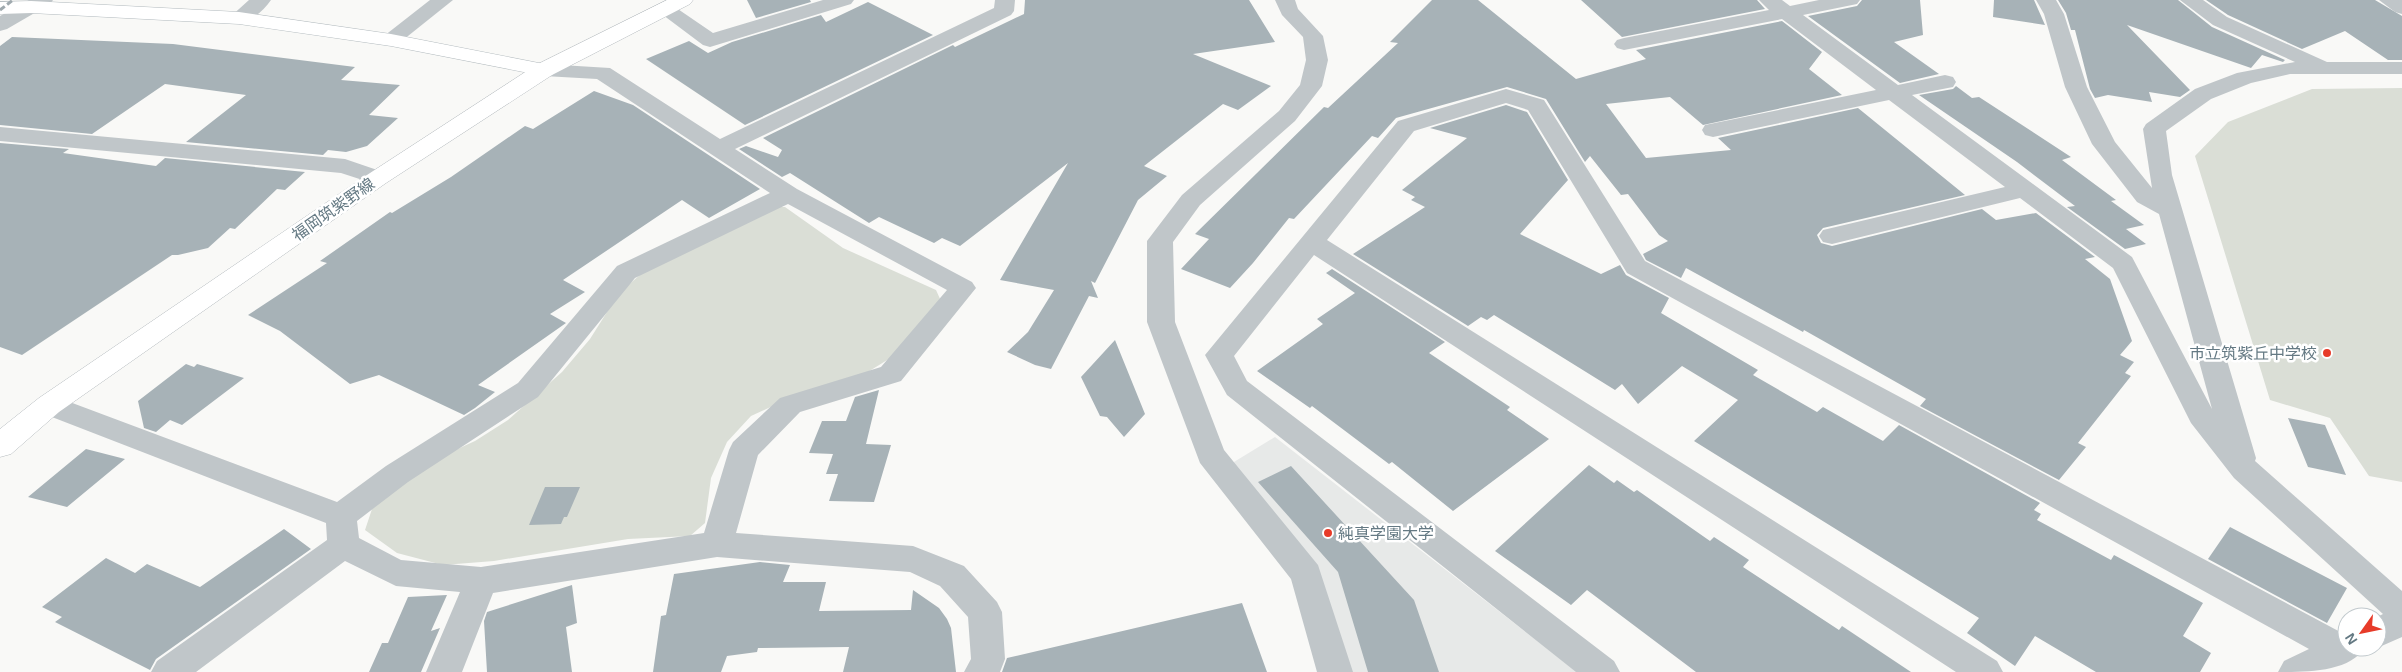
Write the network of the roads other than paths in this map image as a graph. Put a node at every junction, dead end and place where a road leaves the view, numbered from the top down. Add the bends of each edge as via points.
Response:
1 (261, 0) edge
2 (443, 0) edge
3 (844, 0) edge
4 (1005, 0) edge
5 (1285, 0) edge
6 (1850, 0) edge
7 (2046, 0) edge
8 (2190, 0) edge
9 (2389, 0) edge
10 (37, 4) edge
11 (674, 4) edge
12 (1777, 6) edge
13 (0, 8) edge
14 (2402, 8) edge
15 (239, 18) junction
16 (0, 25) edge
17 (391, 40) junction
18 (1624, 44) dead end
19 (2327, 68) junction
20 (2402, 68) edge
21 (544, 70) junction
22 (1945, 82) dead end
23 (1894, 92) junction
24 (1713, 130) dead end
25 (0, 134) edge
26 (720, 148) junction
27 (378, 178) junction
28 (2025, 190) junction
29 (788, 194) junction
30 (2171, 211) junction
31 (1832, 236) dead end
32 (1312, 242) junction
33 (1226, 369) junction
34 (1181, 377) junction
35 (49, 405) junction
36 (0, 446) edge
37 (2245, 470) junction
38 (342, 530) junction
39 (717, 544) junction
40 (481, 581) junction
41 (2402, 611) edge
42 (2402, 621) edge
43 (2387, 628) edge
44 (2337, 645) edge
45 (2337, 653) edge
46 (169, 672) edge
47 (444, 672) edge
48 (982, 672) edge
49 (1335, 672) edge
50 (1602, 672) edge
51 (1985, 672) edge
52 (2296, 672) edge

1 - 15 street
2 - 17 street
3 - 11 street via 710,41
4 - 26 street via 1004,11
5 - 34 street via 1289,11 1313,36 1316,60 1311,86 1287,116 1191,200 1160,241 1161,322
6 - 12 street
7 - 30 street via 2054,14 2076,87 2104,144 2146,197
8 - 19 street via 2220,21
9 - 14 street
10 - 13 main road
10 - 15 main road
10 - 16 street
11 - 21 main road, 福岡筑紫野線
12 - 18 street
12 - 23 street
15 - 17 main road
17 - 21 main road
19 - 20 street
19 - 30 street via 2290,68 2245,78 2203,94 2154,129 2160,175
21 - 26 street via 602,73
21 - 27 main road, 福岡筑紫野線
22 - 23 street
23 - 24 street
23 - 28 street
25 - 27 street via 345,166
26 - 29 street
27 - 35 main road, 福岡筑紫野線
28 - 31 street
28 - 37 street via 2124,263 2201,415
29 - 38 street via 626,272 528,390 397,474
29 - 39 street via 963,288 891,374 790,405 744,450
30 - 37 street
32 - 33 street via 1219,355
32 - 44 street via 1406,126 1506,96 1536,105 1636,267
32 - 51 street
33 - 34 street
33 - 50 street via 1237,388
34 - 49 street via 1211,455 1306,574
35 - 36 main road, 福岡筑紫野線
35 - 38 street
37 - 41 street
38 - 40 street via 396,573
38 - 46 street
39 - 40 street
39 - 48 street via 913,559 952,576 985,612 988,659
40 - 47 street
42 - 43 street
45 - 52 street

